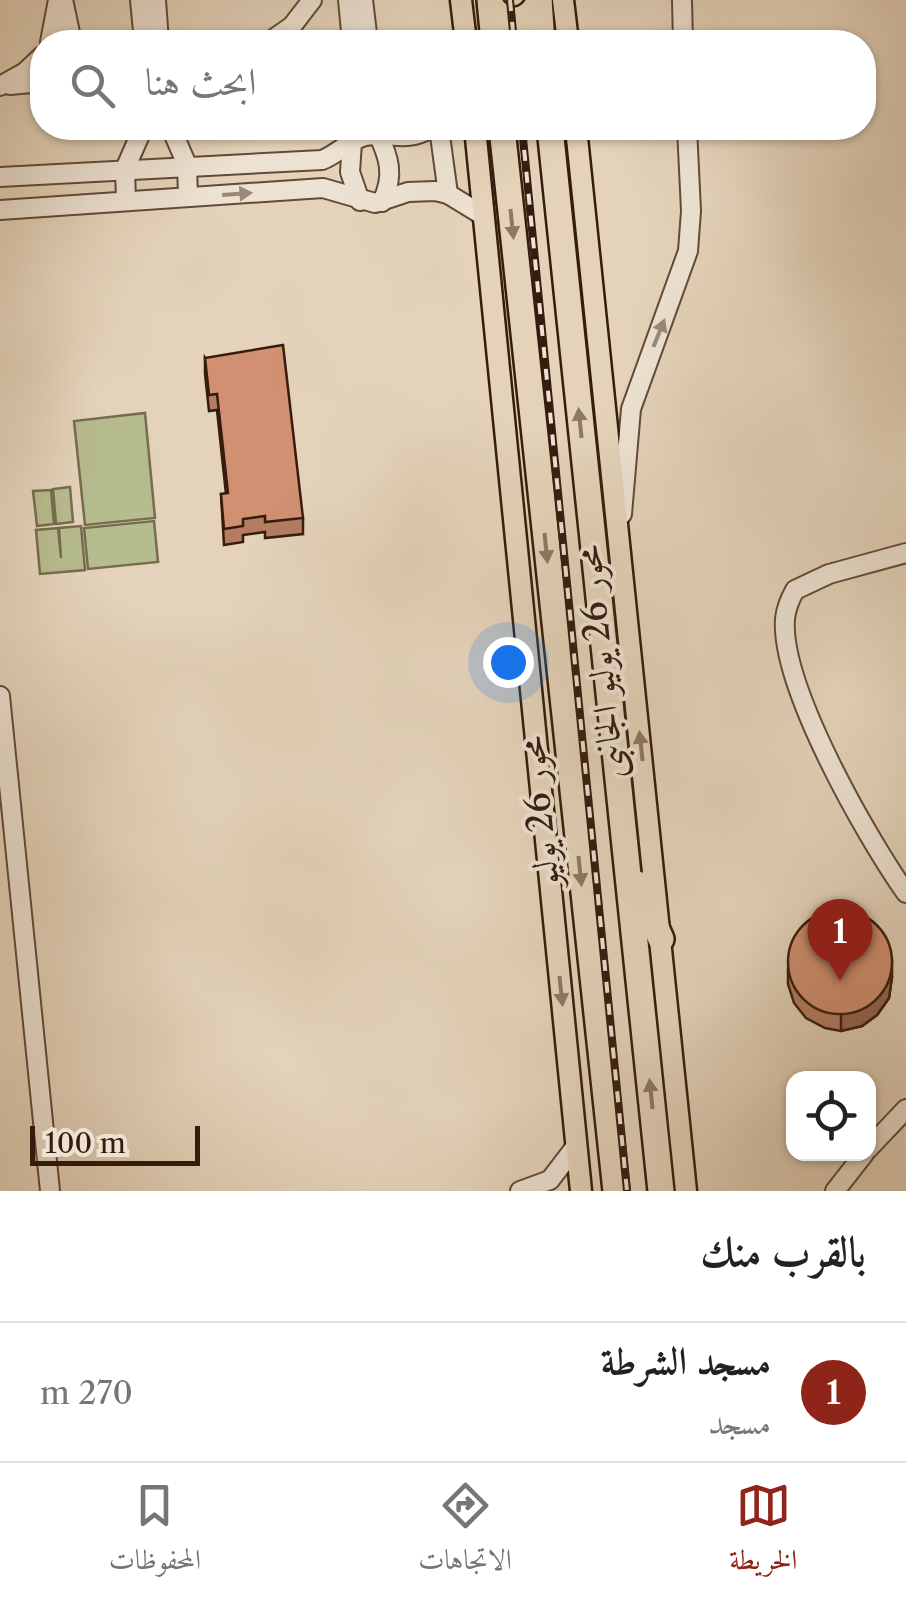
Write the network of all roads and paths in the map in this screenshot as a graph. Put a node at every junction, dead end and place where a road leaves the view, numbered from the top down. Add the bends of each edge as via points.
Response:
1 (61, 0) edge
2 (140, 0) edge
3 (156, 0) edge
4 (312, 0) edge
5 (348, 0) edge
6 (363, 0) edge
7 (461, 0) edge
8 (682, 0) edge
9 (547, 1) edge
10 (491, 4) edge
11 (54, 30) edge
12 (69, 30) edge
13 (143, 30) edge
14 (158, 30) edge
15 (286, 30) edge
16 (357, 30) edge
17 (361, 30) edge
18 (465, 30) edge
19 (493, 30) edge
20 (543, 30) edge
21 (562, 30) edge
22 (682, 30) edge
23 (30, 74) edge
24 (0, 86) edge
25 (138, 140) edge
26 (176, 140) edge
27 (354, 140) edge
28 (362, 140) edge
29 (371, 140) edge
30 (441, 140) edge
31 (476, 140) edge
32 (509, 140) edge
33 (548, 140) edge
34 (577, 140) edge
35 (688, 140) edge
36 (322, 160) junction
37 (186, 165) junction
38 (125, 169) junction
39 (0, 177) edge
40 (323, 188) junction
41 (448, 194) junction
42 (188, 197) junction
43 (360, 201) junction
44 (126, 202) junction
45 (382, 202) junction
46 (0, 210) edge
47 (484, 216) junction
48 (620, 529) junction
49 (906, 553) edge
50 (0, 696) edge
51 (4, 773) edge
52 (626, 860) junction
53 (906, 894) edge
54 (661, 939) junction
55 (605, 1087) junction
56 (906, 1110) edge
57 (876, 1141) edge
58 (576, 1146) junction
59 (858, 1161) edge
60 (550, 1186) edge
61 (50, 1191) edge
62 (520, 1191) edge
63 (582, 1191) edge
64 (598, 1191) edge
65 (616, 1191) edge
66 (661, 1191) edge
67 (686, 1191) edge
68 (835, 1191) edge

1 - 11 street
1 - 12 street
2 - 13 street
3 - 14 street
4 - 15 street
5 - 16 street
6 - 17 street
7 - 18 main road
8 - 22 street
9 - 10 highway via 517,21 499,16
9 - 20 highway
9 - 21 main road
10 - 19 highway
23 - 24 street
25 - 38 street
26 - 37 street
27 - 36 street
28 - 43 street via 350,172
29 - 45 street via 388,156
30 - 41 street
31 - 47 main road, محور 26 يوليو الجانبى
32 -> 55 highway, محور 26 يوليو
52 -> 33 highway
34 - 48 main road, محور 26 يوليو الجانبى
48 -> 35 street via 631,409 688,251
36 - 37 street
36 - 40 street
37 - 38 street
37 - 42 street
38 - 39 street
38 - 44 street
42 -> 40 street
40 - 43 street
41 - 45 street via 421,190
41 - 47 street
42 - 44 street
43 - 45 street
44 - 46 street
47 -> 58 main road, محور 26 يوليو الجانبى
54 -> 48 main road, محور 26 يوليو الجانبى
49 - 53 street via 810,580 795,590 784,622 812,723
50 - 51 street
51 - 61 street
52 - 54 highway
66 -> 52 highway
54 - 67 main road, محور 26 يوليو الجانبى
55 - 64 highway via 595,1126
55 - 65 highway, محور 26 يوليو
56 - 57 street
58 - 60 street
58 - 63 main road, محور 26 يوليو الجانبى
59 - 68 street
60 - 62 street

